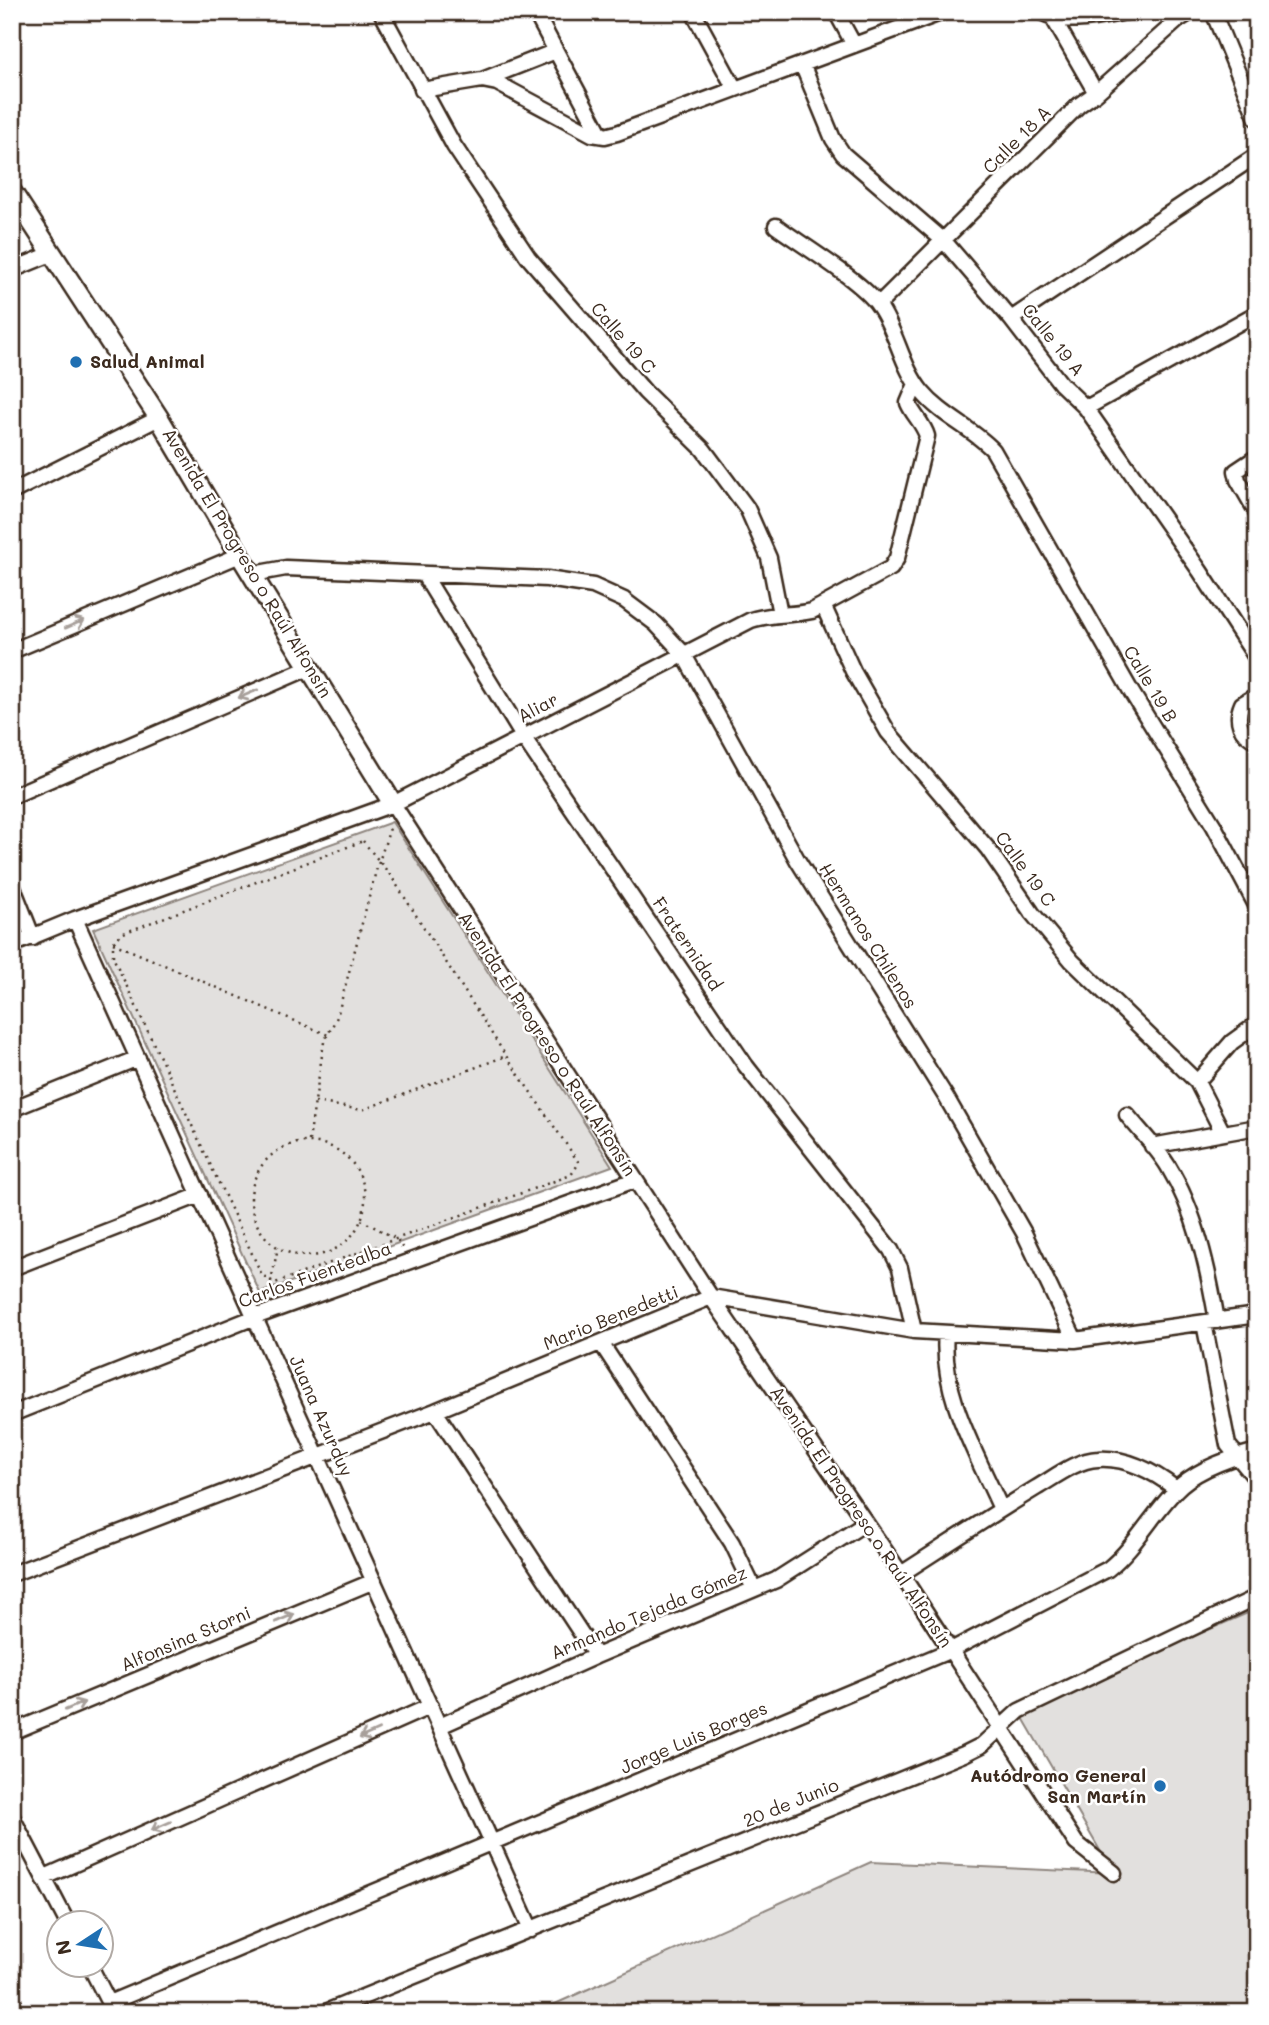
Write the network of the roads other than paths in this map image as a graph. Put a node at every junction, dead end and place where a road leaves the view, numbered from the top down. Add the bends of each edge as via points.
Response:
1 (382, 12) edge
2 (535, 12) edge
3 (693, 12) edge
4 (836, 12) edge
5 (943, 12) edge
6 (1127, 12) edge
7 (1191, 12) edge
8 (1213, 12) edge
9 (1047, 15) edge
10 (854, 46) junction
11 (556, 51) junction
12 (803, 64) junction
13 (482, 80) junction
14 (735, 89) junction
15 (422, 90) junction
16 (1097, 93) junction
17 (1257, 119) edge
18 (600, 135) junction
19 (1257, 155) edge
20 (12, 192) edge
21 (776, 226) dead end
22 (944, 241) junction
23 (51, 254) junction
24 (12, 270) edge
25 (878, 305) junction
26 (1257, 313) edge
27 (1011, 319) junction
28 (916, 384) junction
29 (1086, 408) junction
30 (159, 418) junction
31 (1257, 457) edge
32 (12, 492) edge
33 (1257, 513) edge
34 (240, 555) junction
35 (253, 574) junction
36 (424, 575) junction
37 (823, 605) junction
38 (780, 614) junction
39 (12, 651) edge
40 (683, 653) junction
41 (1257, 659) edge
42 (311, 667) junction
43 (1257, 695) edge
44 (524, 738) junction
45 (1257, 741) edge
46 (12, 796) edge
47 (395, 808) junction
48 (12, 885) edge
49 (1257, 907) edge
50 (75, 919) junction
51 (33, 938) junction
52 (12, 945) edge
53 (1257, 1024) edge
54 (138, 1058) junction
55 (1198, 1082) junction
56 (12, 1109) edge
57 (1128, 1115) dead end
58 (1257, 1127) edge
59 (1223, 1133) junction
60 (1152, 1146) junction
61 (635, 1180) junction
62 (200, 1195) junction
63 (12, 1268) edge
64 (711, 1297) junction
65 (1257, 1315) edge
66 (255, 1317) junction
67 (1211, 1322) junction
68 (914, 1331) junction
69 (946, 1333) junction
70 (1075, 1340) junction
71 (601, 1343) junction
72 (435, 1411) junction
73 (12, 1414) edge
74 (1257, 1451) edge
75 (1236, 1456) junction
76 (318, 1457) junction
77 (1257, 1480) edge
78 (1176, 1489) junction
79 (1001, 1509) junction
80 (865, 1523) junction
81 (12, 1574) edge
82 (901, 1574) junction
83 (374, 1581) junction
84 (754, 1589) junction
85 (1257, 1597) edge
86 (951, 1650) junction
87 (597, 1656) junction
88 (431, 1706) junction
89 (440, 1726) junction
90 (1000, 1727) junction
91 (12, 1732) edge
92 (12, 1817) edge
93 (493, 1843) junction
94 (1114, 1873) dead end
95 (45, 1877) junction
96 (62, 1910) edge
97 (531, 1930) junction
98 (97, 1980) edge
99 (12, 2000) edge
100 (111, 2008) edge
101 (18, 2013) edge
102 (323, 2013) edge

1 - 15 street, Calle 19 C
2 - 11 street
3 - 14 street
4 - 10 street
5 - 10 street
6 - 9 street via 1077,20
7 - 16 street, Calle 18 A
8 - 17 street
9 - 16 street
10 - 12 street
11 - 13 street
11 - 18 street
12 - 14 street
12 - 22 street, Calle 19 A via 843,154
13 - 15 street
13 - 18 street via 497,83
14 - 18 street via 617,134
15 - 38 street, Calle 19 C via 528,257 729,481 747,508 769,558
16 - 22 street, Calle 18 A via 1079,105
19 - 27 street
20 - 23 street, Avenida El Progreso o Raúl Alfonsín
21 - 25 street
22 - 25 street, Calle 18 A
22 - 27 street, Calle 19 A
23 - 24 street
23 - 30 street, Avenida El Progreso o Raúl Alfonsín
25 - 28 street
26 - 29 street
27 - 29 street, Calle 19 A via 1061,384
28 - 37 street, Aliar via 908,403 927,436 897,558 891,568
28 - 49 street, Calle 19 B via 931,403 993,450
29 - 41 street, Calle 19 A
30 - 32 street
30 - 34 street, Avenida El Progreso o Raúl Alfonsín
31 - 33 street via 1236,471
34 - 35 street, Avenida El Progreso o Raúl Alfonsín
39 -> 34 street
35 - 36 street, Hermanos Chilenos via 286,568
35 - 42 street, Avenida El Progreso o Raúl Alfonsín
36 - 40 street, Hermanos Chilenos via 547,579 593,586 646,616
36 - 44 street, Fraternidad
37 - 38 street, Aliar via 800,614
37 - 55 street, Calle 19 C via 888,732 989,849 1032,913 1072,961
38 - 40 street, Aliar via 751,620
40 - 44 street, Aliar
40 - 70 street, Hermanos Chilenos via 798,861 946,1097 1024,1233
42 -> 46 street
42 - 47 street, Avenida El Progreso o Raúl Alfonsín
43 - 45 street via 1242,704 1238,719 1244,733
44 - 47 street, Aliar
44 - 68 street, Fraternidad via 746,1066 891,1250 900,1268
47 - 50 street, Aliar
47 - 61 street, Avenida El Progreso o Raúl Alfonsín
48 - 51 street
50 - 51 street, Aliar
50 - 54 street, Juana Azurduy
51 - 52 street, Aliar
53 - 55 street via 1232,1042
54 - 56 street
54 - 62 street, Juana Azurduy
55 - 59 street, Calle 19 C
57 - 60 street
58 - 59 street
59 - 60 street
60 - 67 street via 1168,1166 1195,1226 1208,1270
61 - 64 street, Avenida El Progreso o Raúl Alfonsín
61 - 66 street, Carlos Fuentealba
62 - 63 street
62 - 66 street, Juana Azurduy
64 - 68 street
64 - 71 street, Mario Benedetti
64 - 80 street, Avenida El Progreso o Raúl Alfonsín
65 - 67 street
66 - 73 street, Carlos Fuentealba
66 - 76 street, Juana Azurduy
67 - 70 street
67 - 75 street via 1224,1433
68 - 69 street
69 - 70 street
69 - 79 street via 946,1370 957,1408
71 - 72 street, Mario Benedetti
71 - 84 street via 732,1543
72 - 76 street, Mario Benedetti
72 - 87 street
74 - 75 street, Jorge Luis Borges
75 - 77 street
75 - 78 street, Jorge Luis Borges
76 - 81 street, Mario Benedetti
76 - 83 street, Juana Azurduy
78 - 79 street via 1154,1472 1095,1458
78 - 86 street, Jorge Luis Borges via 1108,1569
79 - 82 street
80 - 82 street, Avenida El Progreso o Raúl Alfonsín
80 - 84 street, Armando Tejada Gómez via 776,1580
82 - 86 street, Avenida El Progreso o Raúl Alfonsín
83 - 88 street, Juana Azurduy
91 -> 83 street, Alfonsina Storni
84 - 87 street, Armando Tejada Gómez
85 - 90 street, 20 de Junio via 1019,1711
86 - 90 street, Avenida El Progreso o Raúl Alfonsín
86 - 93 street, Jorge Luis Borges
87 - 89 street, Armando Tejada Gómez
88 - 89 street, Juana Azurduy
88 -> 95 street
89 - 93 street, Juana Azurduy
90 - 94 street, Avenida El Progreso o Raúl Alfonsín via 1076,1843
90 - 97 street, 20 de Junio via 982,1745 964,1754
92 - 95 street
93 - 97 street, Juana Azurduy
93 - 100 street, Jorge Luis Borges
95 - 96 street
97 - 102 street, 20 de Junio
98 - 100 street
99 - 101 street

